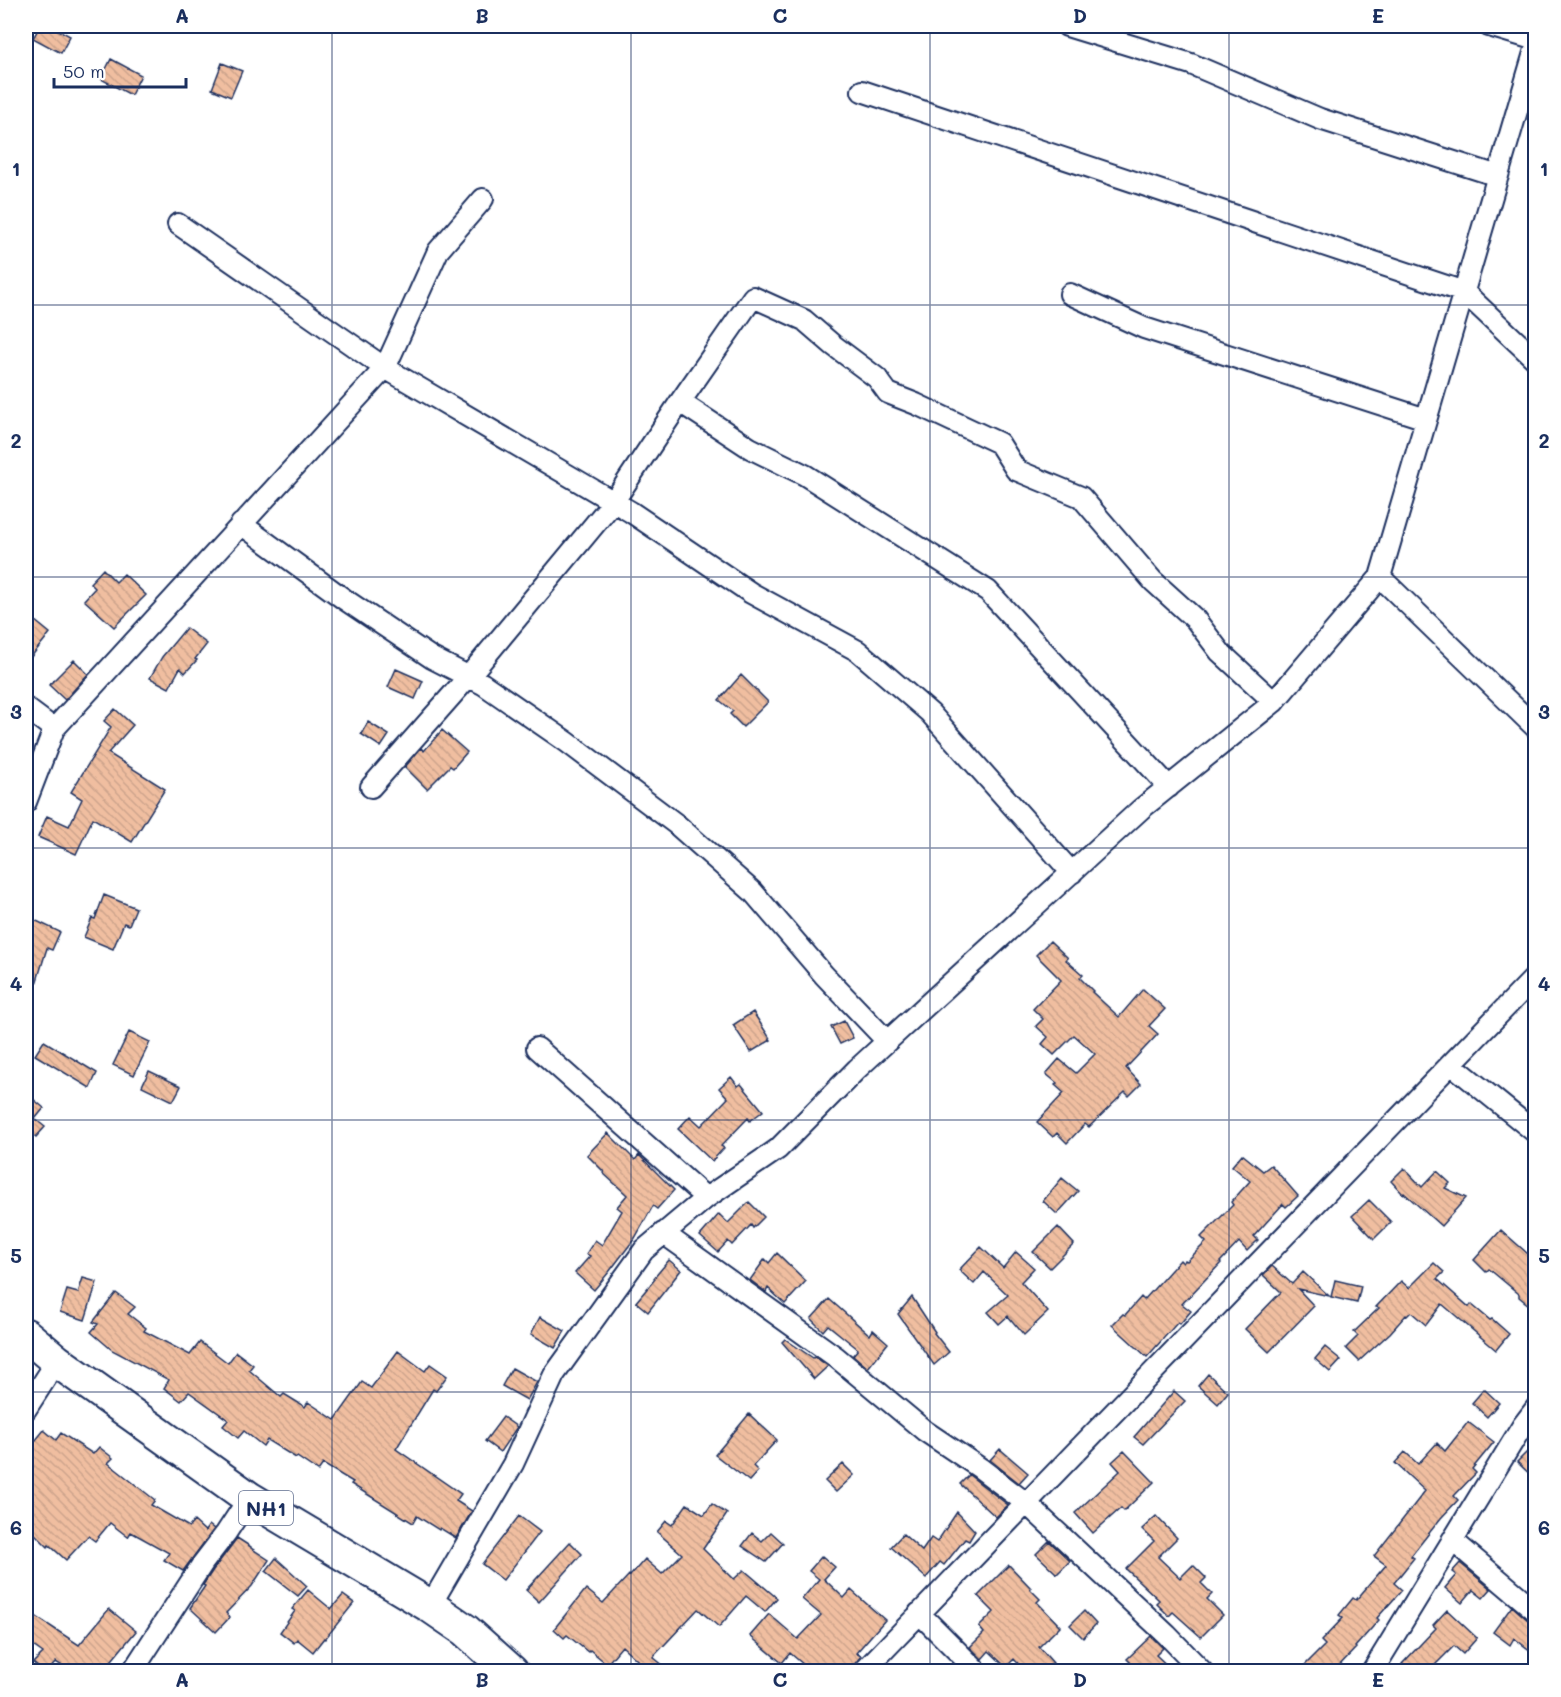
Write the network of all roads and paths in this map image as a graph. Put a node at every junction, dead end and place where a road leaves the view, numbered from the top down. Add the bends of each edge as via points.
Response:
1 (1067, 26) edge
2 (1489, 26) edge
3 (1536, 40) edge
4 (1536, 46) edge
5 (862, 91) dead end
6 (1498, 176) junction
7 (483, 199) dead end
8 (178, 224) dead end
9 (1464, 292) junction
10 (1070, 294) dead end
11 (1536, 360) edge
12 (385, 368) junction
13 (680, 402) junction
14 (1426, 419) junction
15 (614, 501) junction
16 (242, 524) junction
17 (1380, 578) junction
18 (469, 676) junction
19 (1274, 702) junction
20 (26, 708) edge
21 (1536, 728) edge
22 (54, 729) junction
23 (371, 787) dead end
24 (1169, 787) junction
25 (26, 802) edge
26 (1072, 873) junction
27 (1536, 976) edge
28 (887, 1041) junction
29 (537, 1048) dead end
30 (1451, 1064) junction
31 (1536, 1133) edge
32 (706, 1198) junction
33 (663, 1233) junction
34 (26, 1335) edge
35 (57, 1361) junction
36 (1536, 1408) edge
37 (26, 1409) edge
38 (249, 1498) junction
39 (1026, 1503) junction
40 (1452, 1540) junction
41 (430, 1606) junction
42 (1536, 1611) edge
43 (919, 1613) junction
44 (132, 1671) edge
45 (512, 1671) edge
46 (863, 1671) edge
47 (978, 1671) edge
48 (1203, 1671) edge
49 (1372, 1671) edge

1 - 6 street via 1191,64 1320,119
2 - 3 street
4 - 6 street
5 - 9 street
6 - 9 street
7 - 12 street via 438,251
8 - 12 street
9 - 11 street
9 - 14 street
10 - 14 street via 1144,327
12 - 15 street
12 - 16 street
13 - 15 street
13 - 19 street via 753,297 804,320 877,378 888,393 999,443 1016,470 1081,497 1153,581 1195,618 1220,652
13 - 24 street via 750,448 805,475 988,591
14 - 17 street
15 - 18 street
15 - 26 street via 751,593 858,651 930,713
16 - 18 street via 432,658
16 - 22 street
17 - 19 street
17 - 21 street
18 - 23 street
18 - 28 street via 567,742 676,824 753,892
19 - 24 street
20 - 22 street
22 - 25 street
24 - 26 street
26 - 28 street
27 - 30 street
28 - 32 street via 778,1149
29 - 32 street
30 - 31 street
30 - 39 street
32 - 33 street
33 - 39 street via 837,1357 925,1431
33 - 41 street via 644,1250 554,1375 513,1464
34 - 35 highway, NH1
35 - 37 street
35 - 38 highway, NH1
36 - 40 street
38 - 41 highway, NH1
38 - 44 street
39 - 43 street
39 - 48 street
40 - 42 street
40 - 49 street
41 - 45 highway, NH1
43 - 46 street
43 - 47 street

